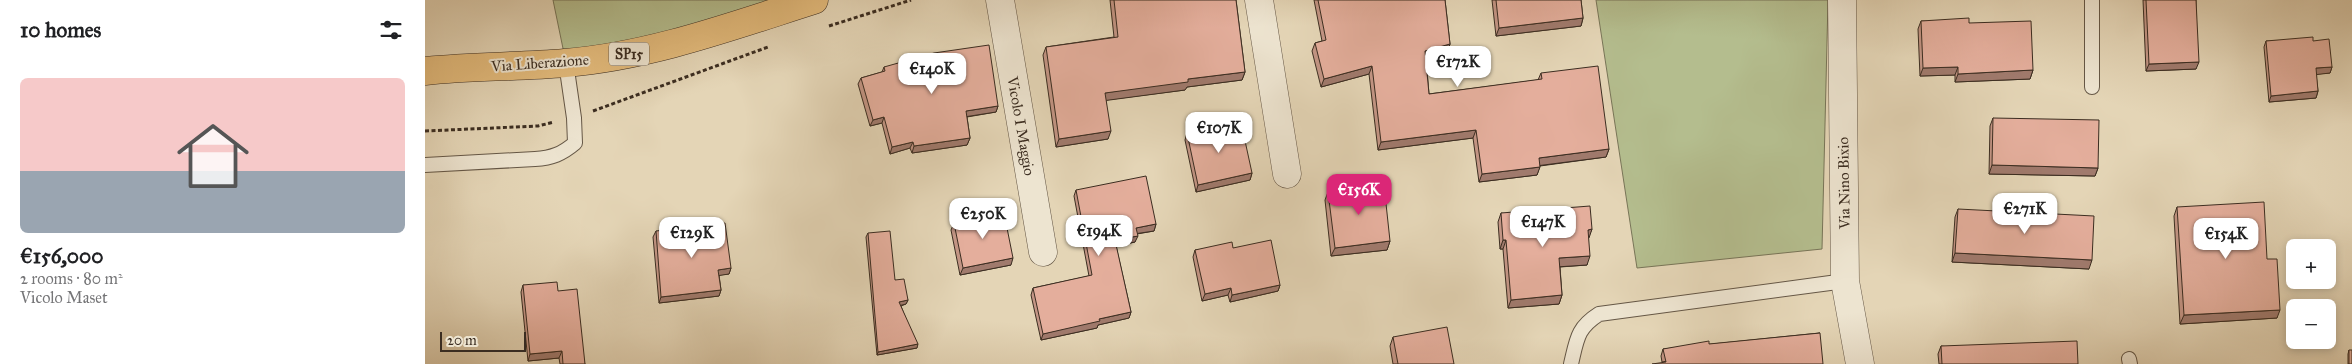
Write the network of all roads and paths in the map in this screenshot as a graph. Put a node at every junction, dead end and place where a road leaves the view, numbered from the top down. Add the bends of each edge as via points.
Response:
1 (814, 0) edge
2 (911, 0) edge
3 (1000, 0) edge
4 (1259, 0) edge
5 (1842, 0) edge
6 (2092, 0) edge
7 (820, 29) dead end
8 (775, 45) dead end
9 (566, 63) junction
10 (429, 69) edge
11 (2092, 87) dead end
12 (574, 118) junction
13 (425, 132) edge
14 (425, 165) edge
15 (1287, 174) dead end
16 (1043, 252) dead end
17 (1845, 281) junction
18 (1571, 364) edge
19 (1860, 364) edge

1 - 9 main road, Via Liberazione / SP15 via 683,42
2 - 7 path
3 - 16 street, Vicolo I Maggio
4 - 15 street
5 - 17 street, Via Nino Bixio
6 - 11 lane
8 - 12 path
9 - 10 main road, Via Liberazione / SP15
9 - 12 lane
12 - 13 path via 538,126
12 - 14 lane via 575,143 553,158
17 - 18 lane via 1599,314 1586,322 1577,339
17 - 19 street, Via Nino Bixio

